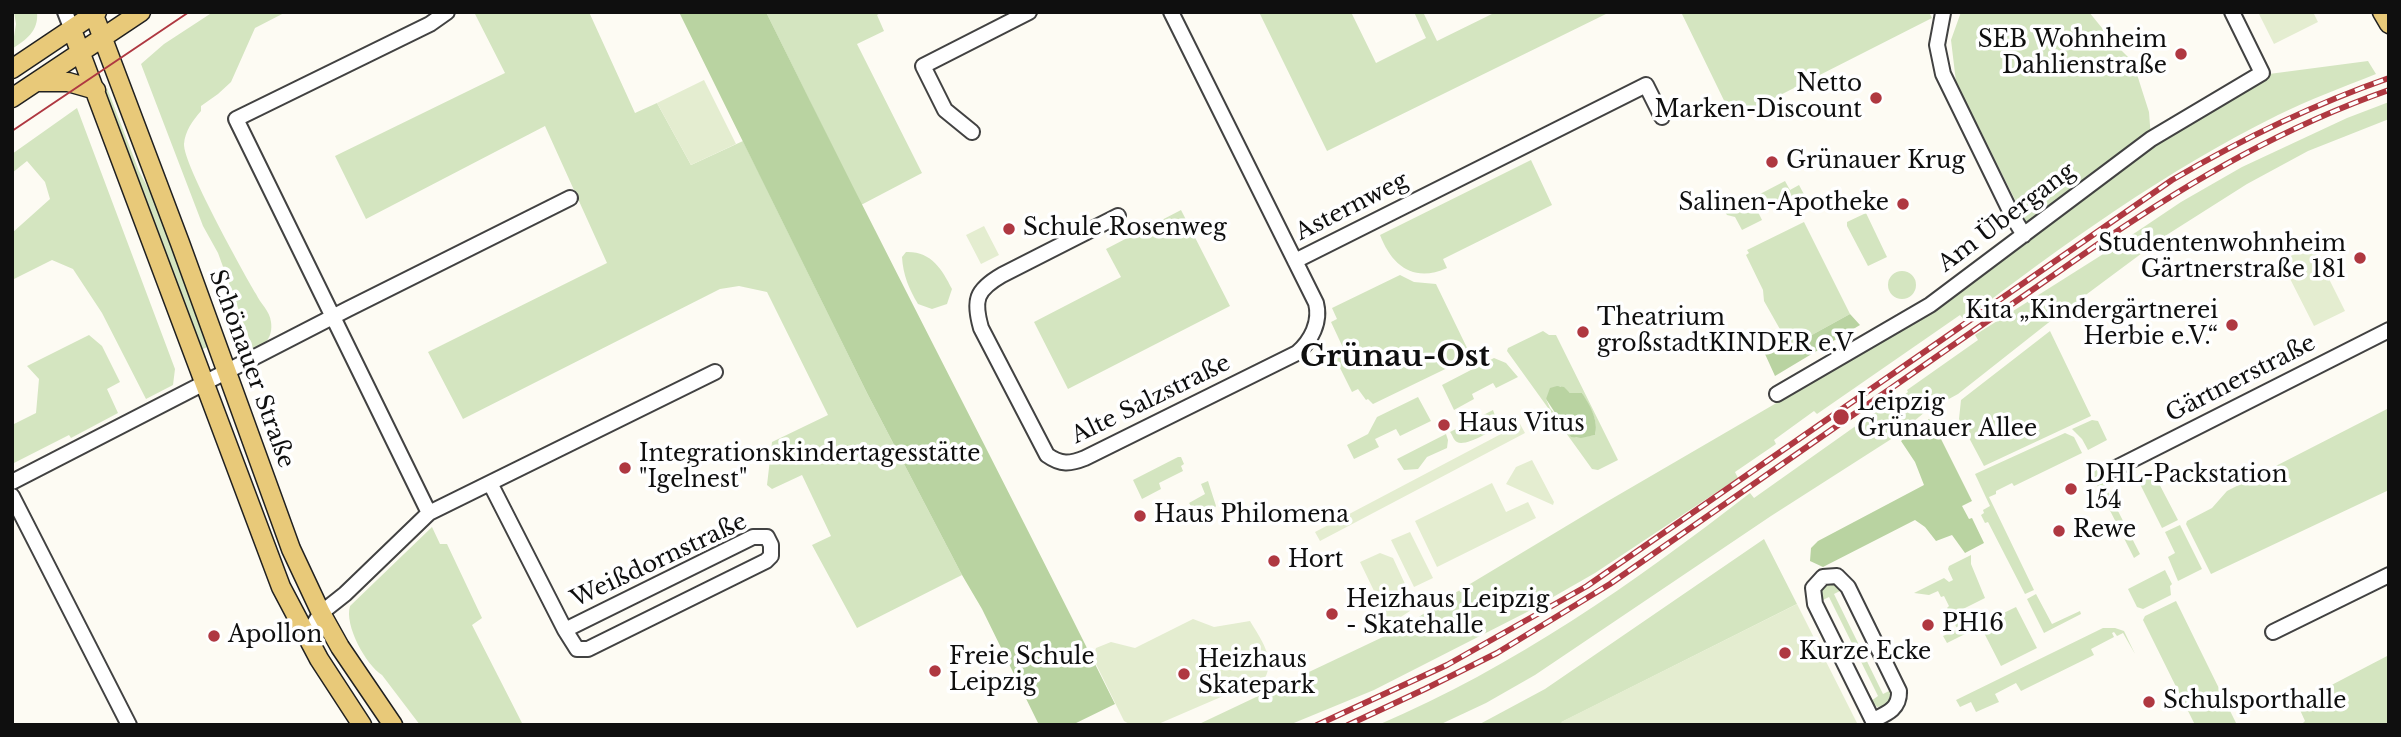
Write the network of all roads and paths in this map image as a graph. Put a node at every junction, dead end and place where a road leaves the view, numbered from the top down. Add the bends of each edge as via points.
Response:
1 (65, 12) edge
2 (141, 12) edge
3 (447, 12) edge
4 (1029, 12) edge
5 (1171, 12) edge
6 (1944, 12) edge
7 (2232, 12) edge
8 (2382, 12) edge
9 (94, 13) edge
10 (2389, 24) edge
11 (72, 30) junction
12 (102, 38) junction
13 (80, 52) junction
14 (12, 69) edge
15 (37, 82) junction
16 (96, 90) junction
17 (12, 98) edge
18 (1662, 117) dead end
19 (972, 132) dead end
20 (570, 198) dead end
21 (1118, 216) dead end
22 (2024, 235) junction
23 (1295, 261) junction
24 (332, 317) junction
25 (2389, 330) edge
26 (715, 372) dead end
27 (216, 378) junction
28 (1777, 394) dead end
29 (2114, 469) dead end
30 (12, 482) edge
31 (490, 483) junction
32 (12, 496) edge
33 (429, 513) junction
34 (2389, 575) edge
35 (321, 613) junction
36 (297, 619) junction
37 (565, 630) junction
38 (2273, 632) dead end
39 (306, 636) junction
40 (1874, 722) edge
41 (129, 725) edge
42 (362, 725) edge
43 (393, 725) edge

1 - 11 street
2 - 12 main road
3 - 24 street via 236,119
4 - 19 street via 923,66 945,110
5 - 23 street, Asternweg
6 - 22 street via 1937,45 1942,74
7 - 22 street, Am Übergang via 2262,73 2151,139
8 - 10 main road
9 - 11 main road
9 - 12 main road, Schönauer Straße
11 - 13 main road, Schönauer Straße
11 - 14 main road
12 - 13 main road
12 - 27 main road, Schönauer Straße via 177,234
13 - 15 main road
13 - 16 main road, Schönauer Straße
15 - 16 main road via 68,82
15 - 17 main road
16 - 27 main road, Schönauer Straße
18 - 23 street, Asternweg via 1646,85
20 - 24 street
21 - 23 street, Alte Salzstraße via 986,284 978,297 981,328 1047,455 1058,463 1085,458 1301,350 1314,331 1318,308
22 - 28 street, Am Übergang via 1930,305
24 - 27 street
24 - 33 street
25 - 29 street, Gärtnerstraße
26 - 31 street
27 - 30 street
27 - 35 main road, Schönauer Straße
27 - 36 main road, Schönauer Straße via 262,543
31 - 33 street
31 - 37 street, Weißdornstraße
32 - 41 street
33 - 35 street
34 - 38 street
35 - 36 street
35 - 39 street
35 - 43 main road, Schönauer Straße
36 - 39 main road, Schönauer Straße
37 - 37 street, Weißdornstraße via 578,649 588,649 766,561 771,545 767,537 753,537
39 - 42 main road, Schönauer Straße
40 - 40 street via 1895,707 1899,691 1848,587 1837,576 1826,576 1813,588 1815,604

